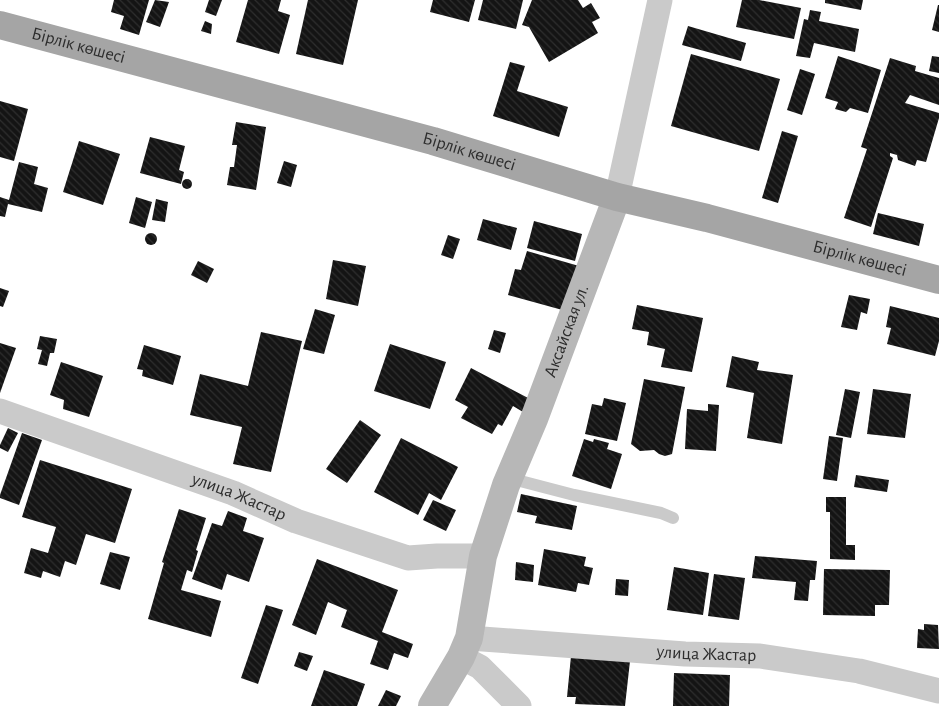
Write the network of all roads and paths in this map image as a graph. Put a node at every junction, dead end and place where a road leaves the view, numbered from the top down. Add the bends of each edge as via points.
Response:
1 (660, 0) edge
2 (0, 25) edge
3 (617, 197) junction
4 (939, 280) edge
5 (0, 411) edge
6 (509, 478) junction
7 (673, 518) dead end
8 (483, 556) junction
9 (465, 647) junction
10 (939, 691) edge
11 (432, 706) edge
12 (519, 706) edge

1 - 3 street, Аксайская ул.
2 - 3 main road, Бірлік көшесі via 434,141
3 - 4 main road, Бірлік көшесі
3 - 6 street, Аксайская ул. via 534,420
5 - 8 street, улица Жастар via 233,493 296,521 408,558
6 - 7 lane
6 - 8 street, Аксайская ул.
8 - 9 street, Аксайская ул.
9 - 10 street, улица Жастар via 760,656 859,671
9 - 11 street
9 - 12 street

